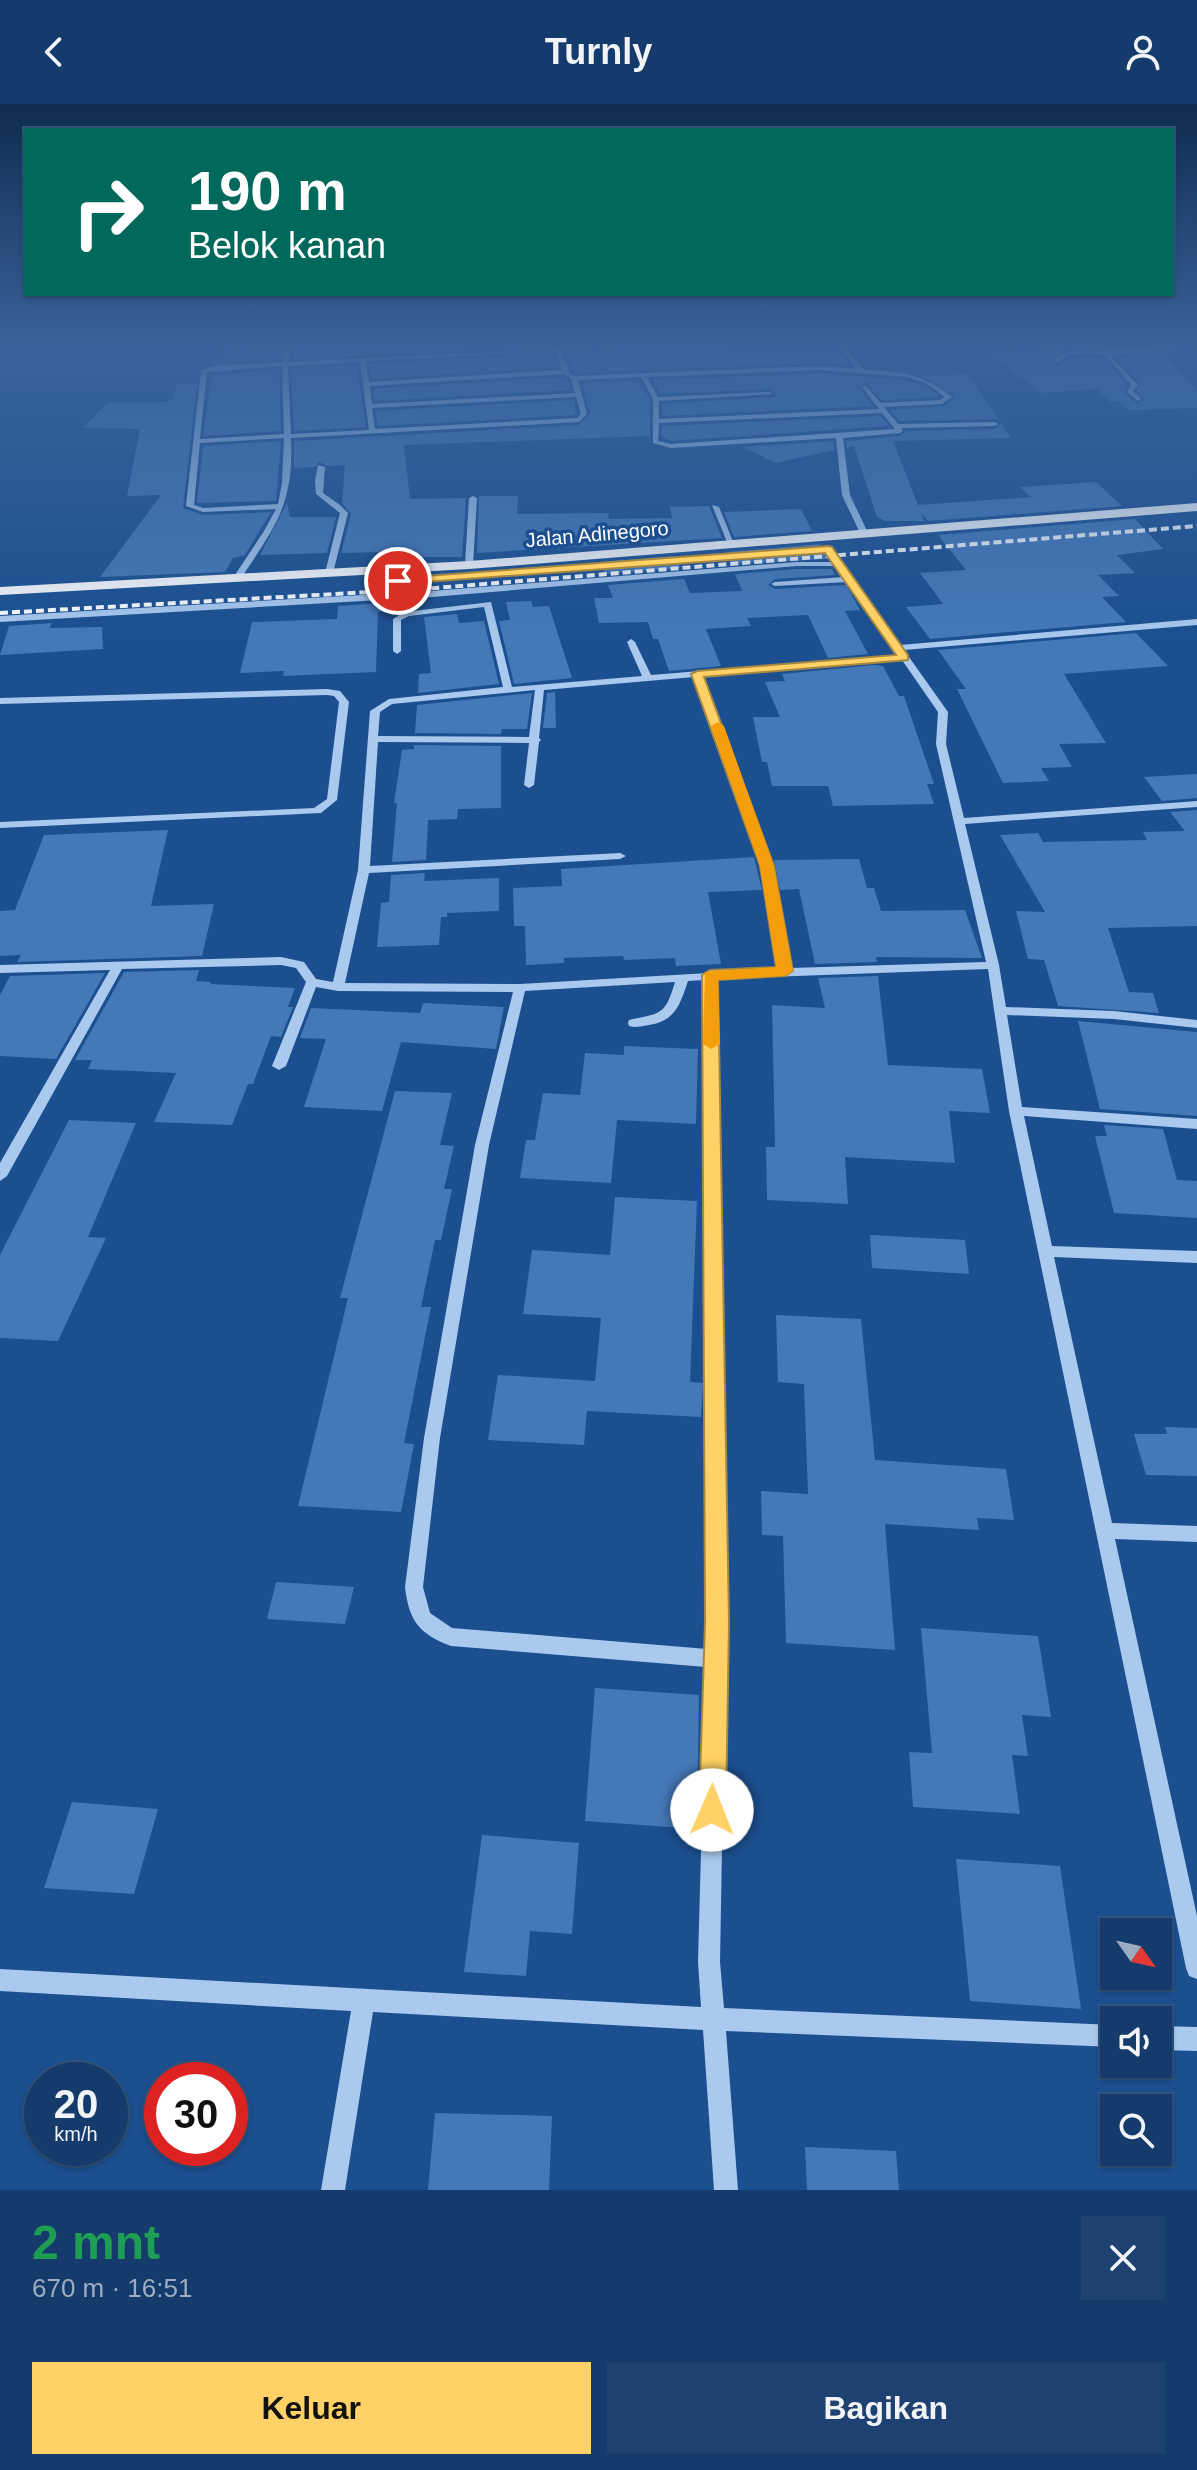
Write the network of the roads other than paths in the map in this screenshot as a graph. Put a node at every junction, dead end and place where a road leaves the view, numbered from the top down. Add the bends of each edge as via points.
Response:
1 (197, 443) edge
2 (289, 443) edge
3 (660, 443) edge
4 (716, 443) edge
5 (840, 443) edge
6 (321, 467) dead end
7 (473, 498) dead end
8 (281, 506) junction
9 (715, 507) dead end
10 (1197, 507) edge
11 (1197, 519) edge
12 (864, 533) junction
13 (731, 542) junction
14 (828, 549) junction
15 (840, 564) junction
16 (469, 565) junction
17 (329, 573) junction
18 (237, 578) junction
19 (849, 579) junction
20 (775, 584) dead end
21 (0, 591) edge
22 (0, 604) edge
23 (0, 619) edge
24 (1197, 622) edge
25 (631, 642) dead end
26 (397, 651) dead end
27 (901, 653) junction
28 (697, 674) junction
29 (648, 678) junction
30 (540, 686) junction
31 (508, 690) junction
32 (0, 701) edge
33 (375, 739) junction
34 (536, 740) junction
35 (529, 785) dead end
36 (1197, 804) edge
37 (962, 821) junction
38 (0, 825) edge
39 (620, 856) dead end
40 (364, 870) junction
41 (119, 964) junction
42 (993, 965) junction
43 (0, 969) edge
44 (785, 971) junction
45 (710, 975) junction
46 (683, 977) junction
47 (312, 982) junction
48 (338, 987) junction
49 (520, 988) junction
50 (1000, 1011) junction
51 (634, 1023) dead end
52 (1197, 1024) edge
53 (279, 1066) dead end
54 (1016, 1111) junction
55 (1197, 1124) edge
56 (0, 1176) edge
57 (1045, 1251) junction
58 (1197, 1257) edge
59 (1104, 1531) junction
60 (1197, 1534) edge
61 (716, 1659) junction
62 (1197, 1968) edge
63 (0, 1980) edge
64 (364, 2000) junction
65 (713, 2019) junction
66 (1100, 2035) edge
67 (1172, 2038) edge
68 (1197, 2039) edge
69 (333, 2190) edge
70 (726, 2190) edge

1 - 8 street via 190,506
2 - 8 street
3 - 4 street
5 - 12 street via 846,495
6 - 17 street via 318,494 344,513
7 - 16 street
8 - 18 street
9 - 13 street
10 - 12 highway, Jalan Adinegoro
11 - 14 highway
12 - 13 highway, Jalan Adinegoro
13 - 16 highway, Jalan Adinegoro
14 - 15 street
14 - 22 highway
15 - 19 street
15 - 23 street
16 - 17 highway, Jalan Adinegoro
17 - 18 highway, Jalan Adinegoro
18 - 21 highway, Jalan Adinegoro
19 - 20 street
19 - 27 street
24 - 27 street
25 - 29 street
26 - 31 street via 397,619 488,604
27 - 28 street
27 - 37 street via 943,712 941,744
28 - 29 street
28 - 44 street via 767,866
29 - 30 street
30 - 31 street
30 - 34 street
31 - 33 street via 389,702 375,711
32 - 38 street via 327,692 337,693 344,702 332,800 317,811
33 - 34 street
33 - 40 street
34 - 35 street
36 - 37 street
37 - 42 street
39 - 40 street
40 - 48 street
41 - 43 street
41 - 47 street via 293,962
41 - 56 street
42 - 44 street
42 - 50 street
44 - 45 street
45 - 46 street
45 - 61 street
46 - 49 street
46 - 51 street via 666,1018
47 - 48 street
47 - 53 street
48 - 49 street
49 - 61 street via 482,1145 435,1422 414,1587 416,1611 432,1629 451,1637
50 - 52 street
50 - 54 street
54 - 55 street
54 - 57 street
57 - 58 street
57 - 59 street
59 - 60 street
59 - 62 street
61 - 65 street via 709,1962
63 - 64 street
64 - 65 street
64 - 69 street
65 - 66 street
65 - 70 street
67 - 68 street

